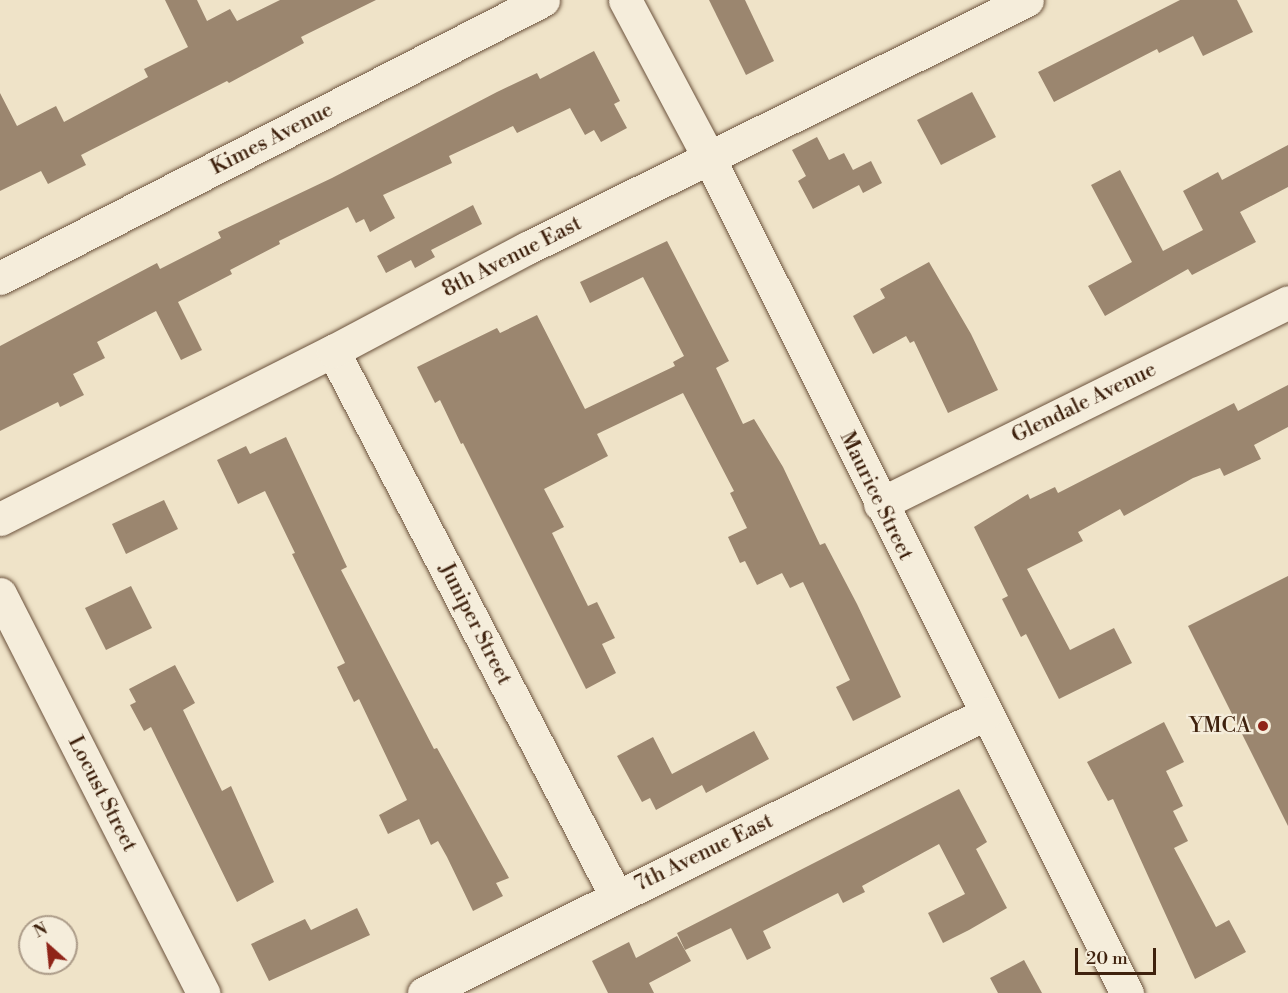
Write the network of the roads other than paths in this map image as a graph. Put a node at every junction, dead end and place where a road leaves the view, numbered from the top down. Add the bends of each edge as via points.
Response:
1 (543, 0) edge
2 (625, 0) edge
3 (1027, 0) edge
4 (709, 158) junction
5 (0, 278) edge
6 (1288, 302) edge
7 (333, 351) junction
8 (880, 504) junction
9 (0, 519) edge
10 (0, 594) edge
11 (985, 714) junction
12 (616, 896) junction
13 (204, 993) edge
14 (424, 993) edge
15 (1127, 993) edge

1 - 5 street, Kimes Avenue
2 - 4 street, Maurice Street
3 - 4 street, 8th Avenue East
4 - 7 street, 8th Avenue East via 527,248
4 - 8 street, Maurice Street
6 - 8 street, Glendale Avenue
7 - 9 street, 8th Avenue East
7 - 12 street, Juniper Street
8 - 11 street, Maurice Street
10 - 13 street, Locust Street
11 - 12 street, 7th Avenue East
11 - 15 street, Maurice Street
12 - 14 street, 7th Avenue East

